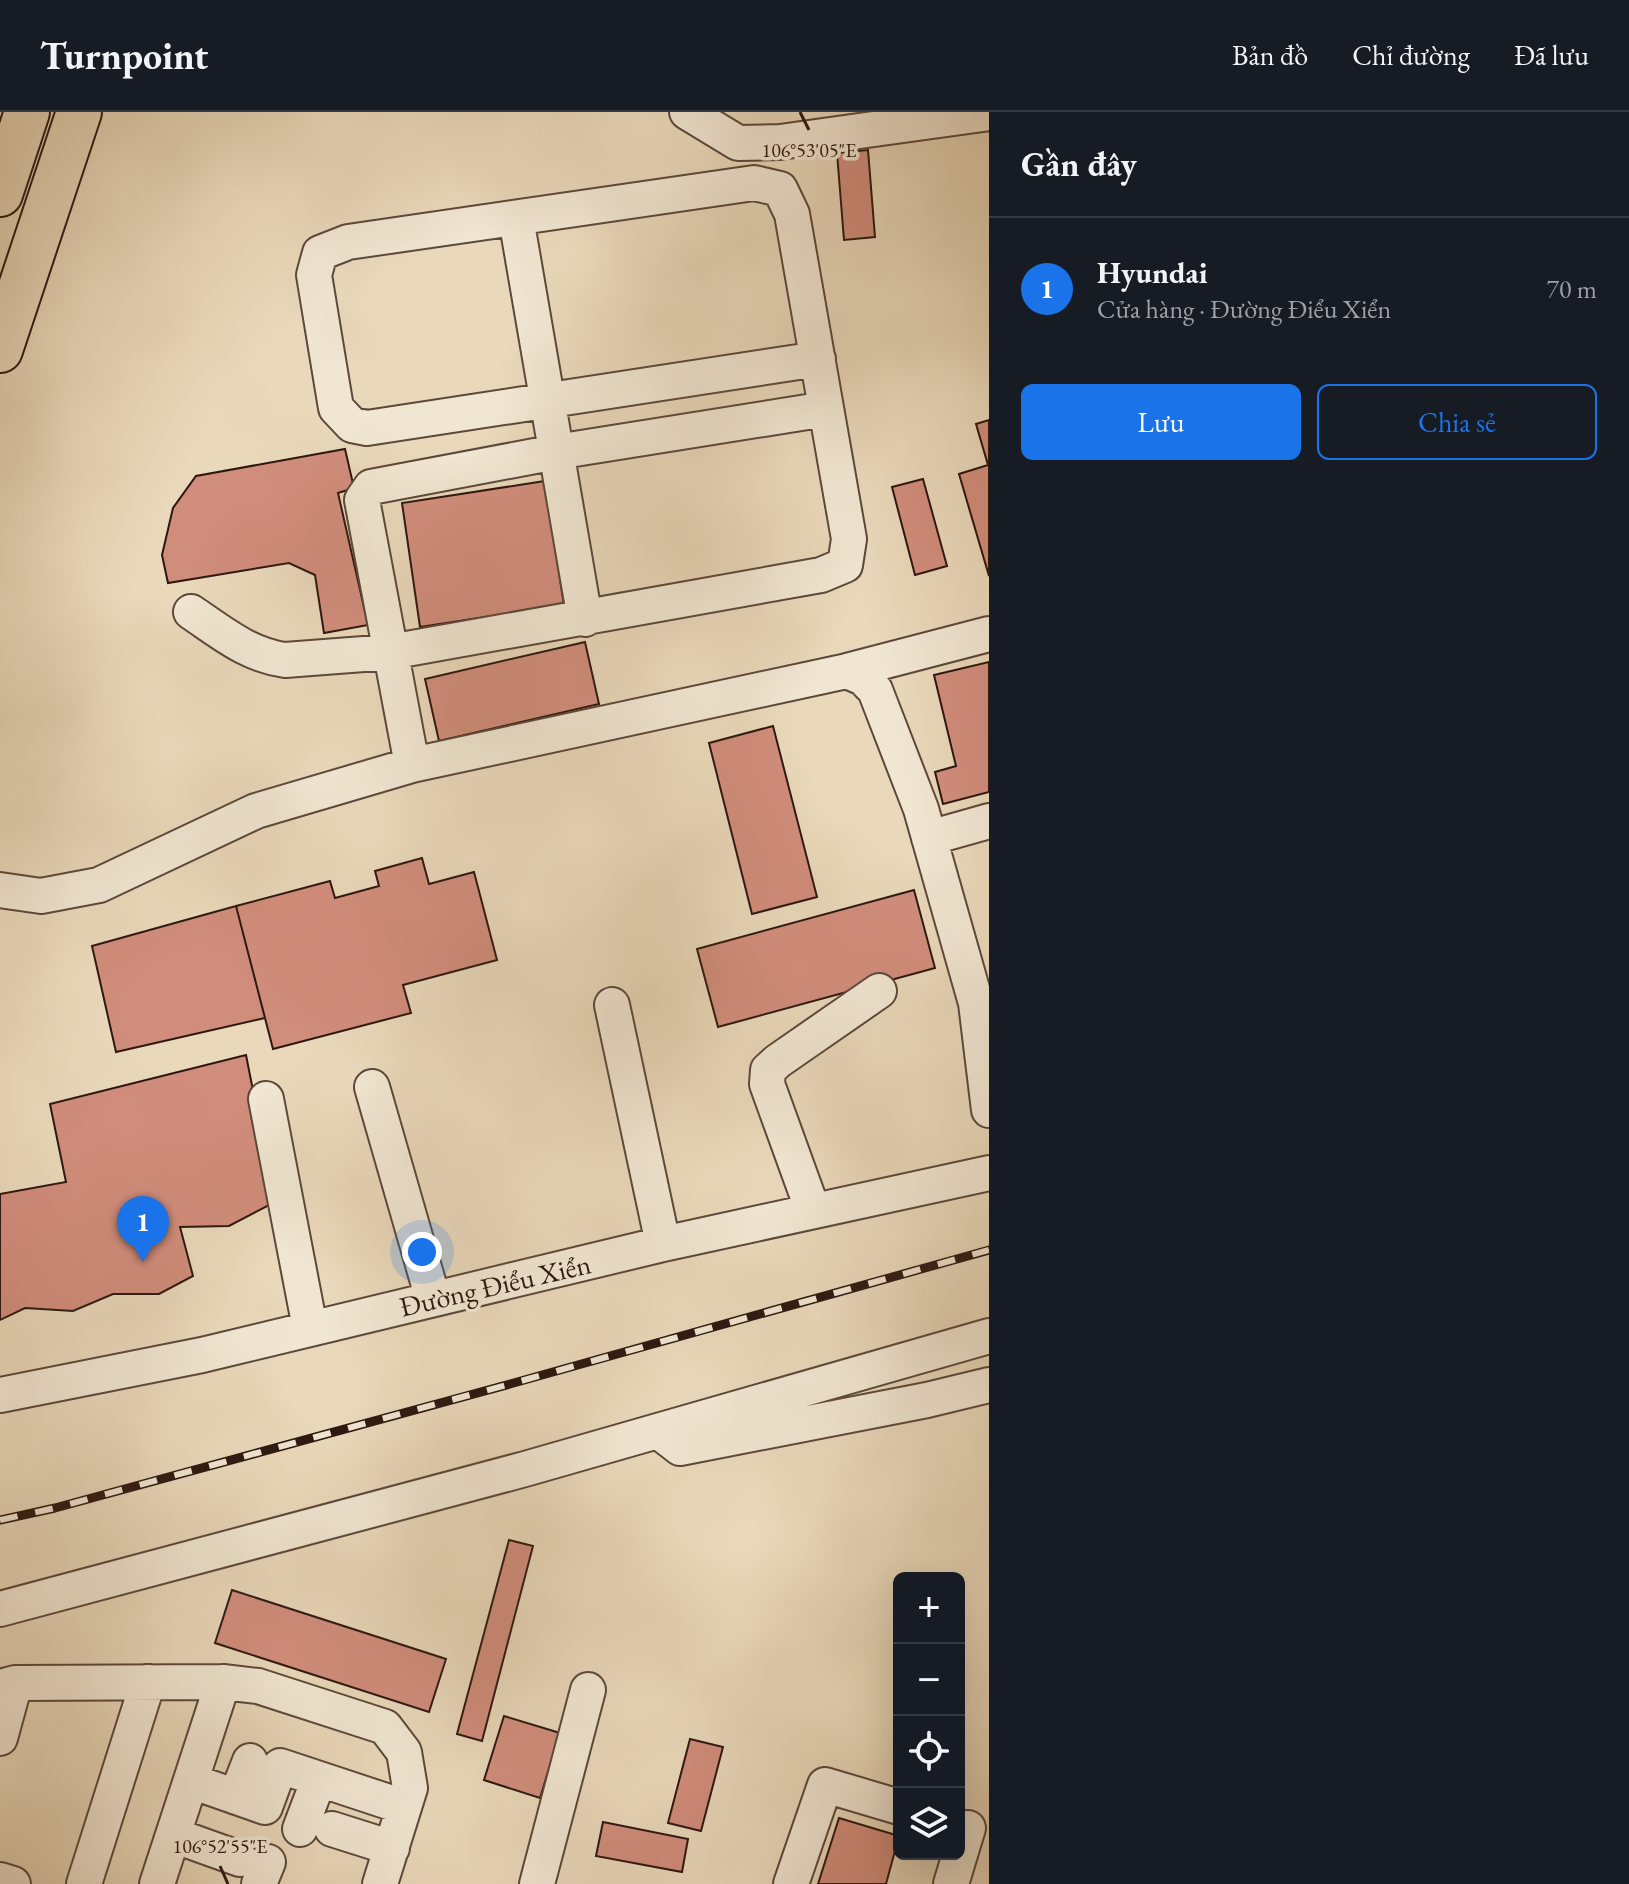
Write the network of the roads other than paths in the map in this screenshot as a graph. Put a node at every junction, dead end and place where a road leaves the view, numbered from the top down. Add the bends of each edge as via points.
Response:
1 (27, 112) edge
2 (79, 112) edge
3 (687, 112) edge
4 (989, 113) edge
5 (0, 194) edge
6 (516, 218) junction
7 (0, 350) edge
8 (818, 359) junction
9 (547, 400) junction
10 (826, 409) junction
11 (556, 452) junction
12 (191, 612) dead end
13 (585, 619) junction
14 (989, 634) edge
15 (390, 652) junction
16 (847, 671) junction
17 (412, 765) junction
18 (989, 821) edge
19 (929, 838) junction
20 (0, 890) edge
21 (879, 991) dead end
22 (612, 1005) dead end
23 (372, 1087) dead end
24 (266, 1099) dead end
25 (989, 1110) edge
26 (989, 1173) edge
27 (813, 1211) junction
28 (663, 1244) junction
29 (433, 1299) junction
30 (310, 1328) junction
31 (989, 1336) edge
32 (989, 1385) edge
33 (0, 1395) edge
34 (658, 1431) junction
35 (0, 1609) edge
36 (148, 1682) junction
37 (223, 1682) junction
38 (7, 1685) edge
39 (588, 1690) dead end
40 (0, 1738) edge
41 (250, 1761) dead end
42 (319, 1779) junction
43 (191, 1781) junction
44 (236, 1797) junction
45 (893, 1805) edge
46 (404, 1807) junction
47 (972, 1829) edge
48 (173, 1835) junction
49 (392, 1848) junction
50 (255, 1868) edge
51 (0, 1880) edge
52 (167, 1881) edge
53 (13, 1884) edge
54 (84, 1884) edge
55 (380, 1884) edge
56 (537, 1884) edge
57 (791, 1884) edge
58 (951, 1884) edge

1 - 5 highway
2 - 7 highway
3 - 4 street via 738,143
6 - 8 street via 754,183 780,189 792,214
6 - 9 street
6 - 9 street via 348,242 320,253 314,275 336,408 352,425 367,428
8 - 9 street
8 - 10 street
9 - 11 street
10 - 11 street
10 - 13 street via 849,539 845,565 821,575
11 - 13 street
11 - 15 street via 371,487 362,500
12 - 15 street via 267,657
13 - 15 street
14 - 16 street
15 - 17 street
16 - 17 street
16 - 19 street via 875,690
17 - 20 street via 256,811 99,885 41,896
18 - 19 street
19 - 25 street via 976,1003
21 - 27 street via 768,1070 767,1084
22 - 28 street
23 - 29 street
24 - 30 street
26 - 27 street, Đường Điểu Xiển
27 - 28 street, Đường Điểu Xiển
28 - 29 street, Đường Điểu Xiển
29 - 30 street, Đường Điểu Xiển
30 - 33 street, Đường Điểu Xiển
31 - 34 street
32 - 34 street via 680,1448
34 - 35 street
36 - 37 street
36 - 38 street
36 - 54 street
37 - 43 street
37 - 46 street via 258,1686 385,1727 404,1752 410,1788
38 - 40 street
39 - 56 street
41 - 44 street
42 - 44 street via 280,1766 265,1807
42 - 46 street
42 - 49 street via 316,1829
43 - 44 street
43 - 48 street
45 - 57 street via 825,1785
46 - 49 street
47 - 58 street
48 - 50 street
48 - 52 street
49 - 55 street
51 - 53 street

